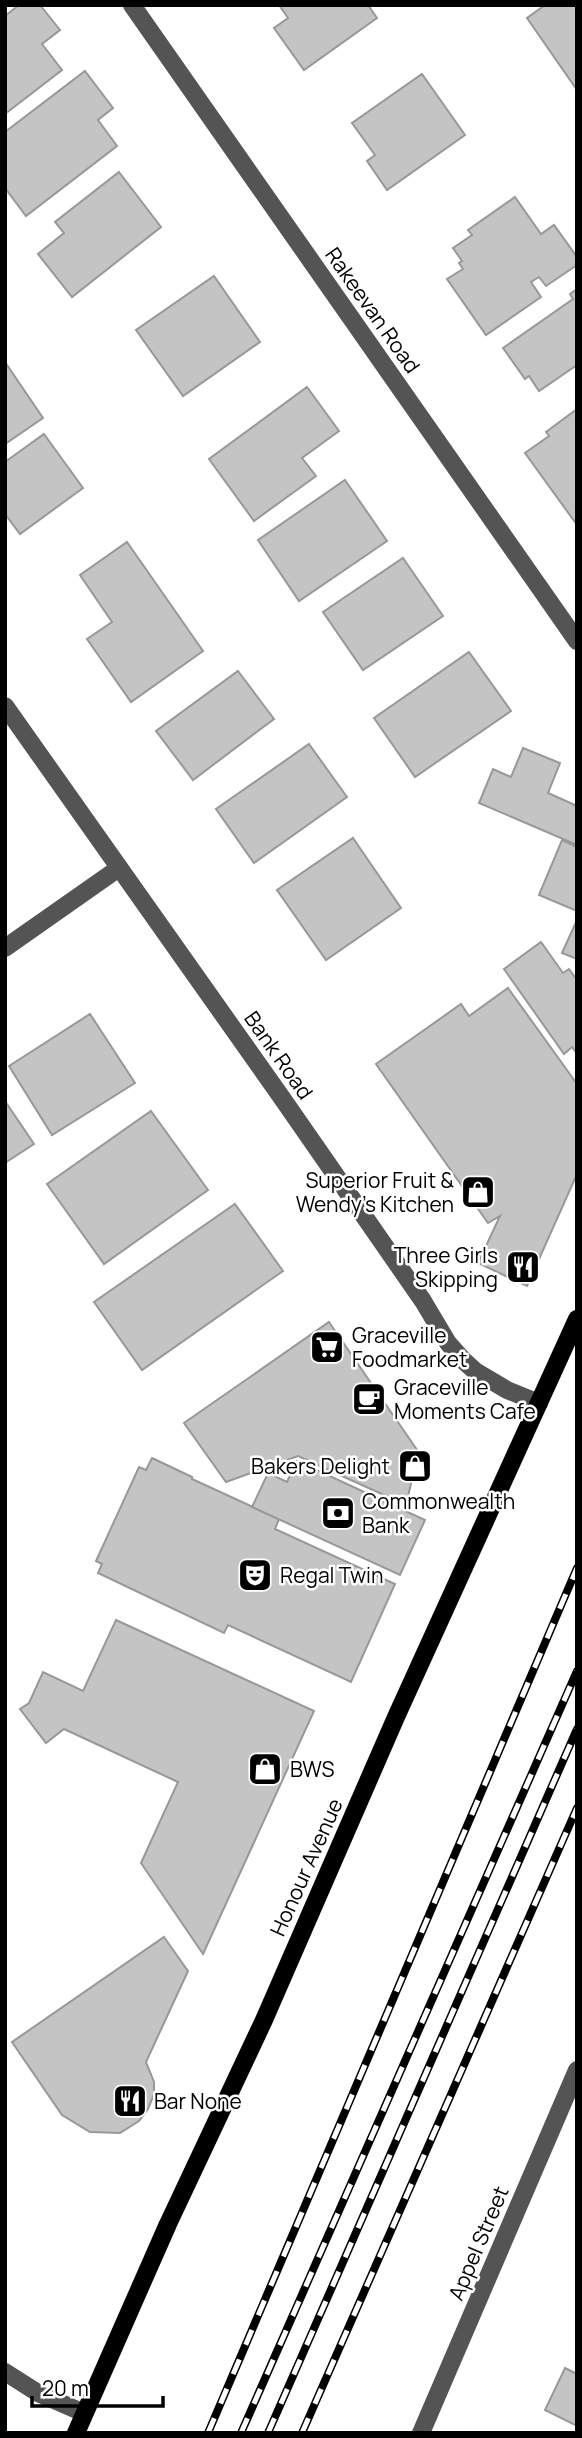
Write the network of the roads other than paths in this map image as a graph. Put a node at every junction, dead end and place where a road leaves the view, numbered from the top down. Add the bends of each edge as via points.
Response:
1 (132, 5) edge
2 (577, 641) edge
3 (5, 706) edge
4 (119, 868) junction
5 (5, 948) edge
6 (577, 1319) edge
7 (539, 1403) junction
8 (577, 2070) edge
9 (5, 2372) edge
10 (84, 2413) junction
11 (76, 2433) edge
12 (421, 2433) edge

1 - 2 street, Rakeevan Road
3 - 4 street, Bank Road
4 - 5 street
4 - 7 street, Bank Road via 448,1343 475,1371
6 - 7 main road, Honour Avenue
7 - 10 main road, Honour Avenue
8 - 12 street, Appel Street
9 - 10 street
10 - 11 main road, Honour Avenue

